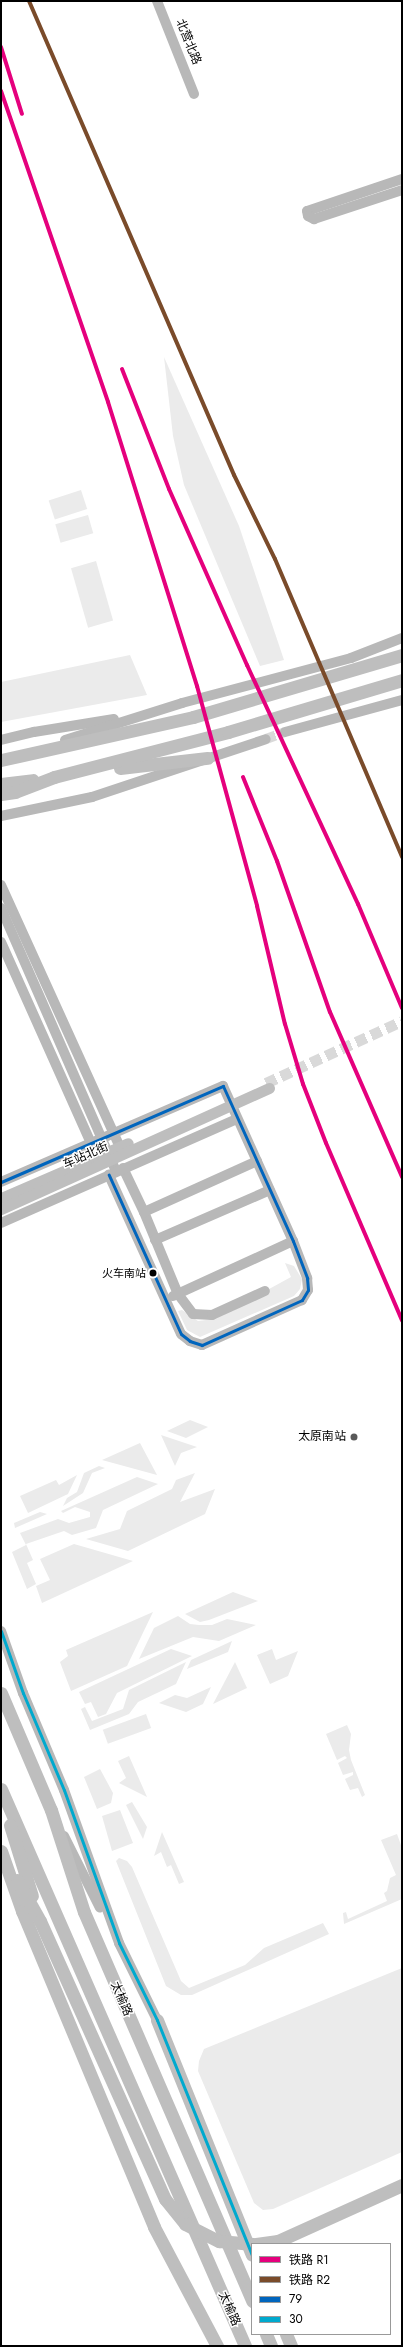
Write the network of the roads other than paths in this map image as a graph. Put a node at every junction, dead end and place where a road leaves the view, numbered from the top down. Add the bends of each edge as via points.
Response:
1 (157, 1) edge
2 (194, 94) dead end
3 (402, 178) edge
4 (402, 190) edge
5 (402, 638) edge
6 (402, 655) edge
7 (402, 680) edge
8 (402, 700) edge
9 (147, 714) junction
10 (285, 732) tunnel mouth
11 (266, 739) tunnel mouth
12 (1, 740) edge
13 (207, 758) junction
14 (1, 760) edge
15 (54, 777) junction
16 (1, 784) edge
17 (1, 794) edge
18 (1, 816) edge
19 (1, 885) edge
20 (1, 908) edge
21 (1, 919) edge
22 (1, 942) edge
23 (268, 1085) tunnel mouth
24 (239, 1123) junction
25 (101, 1139) junction
26 (122, 1150) junction
27 (99, 1160) junction
28 (257, 1161) junction
29 (80, 1169) junction
30 (116, 1171) junction
31 (1, 1182) edge
32 (270, 1190) junction
33 (1, 1198) edge
34 (1, 1209) edge
35 (144, 1212) junction
36 (1, 1223) edge
37 (155, 1240) junction
38 (293, 1241) junction
39 (265, 1291) dead end
40 (178, 1294) junction
41 (165, 1299) junction
42 (1, 1632) edge
43 (1, 1649) edge
44 (23, 1692) junction
45 (1, 1693) edge
46 (1, 1789) edge
47 (1, 1798) edge
48 (51, 1810) junction
49 (1, 1851) edge
50 (40, 1921) junction
51 (119, 1943) junction
52 (157, 2020) joint
53 (402, 2185) edge
54 (263, 2243) edge
55 (251, 2244) edge
56 (251, 2253) edge
57 (251, 2299) edge
58 (266, 2335) edge
59 (285, 2335) edge
60 (286, 2335) edge
61 (217, 2346) edge
62 (245, 2346) edge
63 (272, 2346) edge
64 (287, 2346) edge
65 (291, 2346) edge

1 - 2 street, 北营北路
3 - 4 street via 307,211 308,216 314,219
5 - 9 street via 351,658
6 - 14 highway via 194,717
7 - 15 highway via 201,740
8 - 10 street
9 - 12 street via 34,732
9 - 14 street
11 - 13 street
13 - 15 highway
13 - 18 street via 92,797
15 - 16 highway
15 - 17 highway via 15,792
19 - 26 street
20 - 25 street
21 - 25 street
22 - 27 street
23 - 26 main road, 车站北街
24 - 25 street via 222,1086
24 - 28 street
24 - 30 street
25 - 30 street
25 - 31 street
26 - 27 main road, 车站北街
27 - 29 main road, 车站北街
28 - 32 street
28 - 35 street
29 - 33 main road
29 - 34 main road, 车站北街
30 - 35 street via 128,1179
30 - 36 street
30 - 41 street via 114,1184
32 - 37 street
32 - 38 street
35 - 37 street
37 - 40 street
38 - 40 street
38 - 41 street via 309,1284 302,1300 202,1345 190,1341 182,1334
39 - 40 street via 212,1315 202,1316 193,1314
40 - 41 street
42 - 44 street
43 - 44 street
44 - 51 street via 64,1790
45 - 48 highway, 太榆路
46 - 62 highway, 太榆路
47 - 50 highway
48 - 51 street
48 - 57 highway, 太榆路 via 84,1912
49 - 50 highway
49 - 61 highway via 25,1918 154,2228
50 - 55 highway via 165,2199 185,2224 219,2241
51 - 52 street
52 - 56 highway
53 - 54 highway via 278,2241
58 - 63 highway
59 - 64 highway
60 - 65 highway

